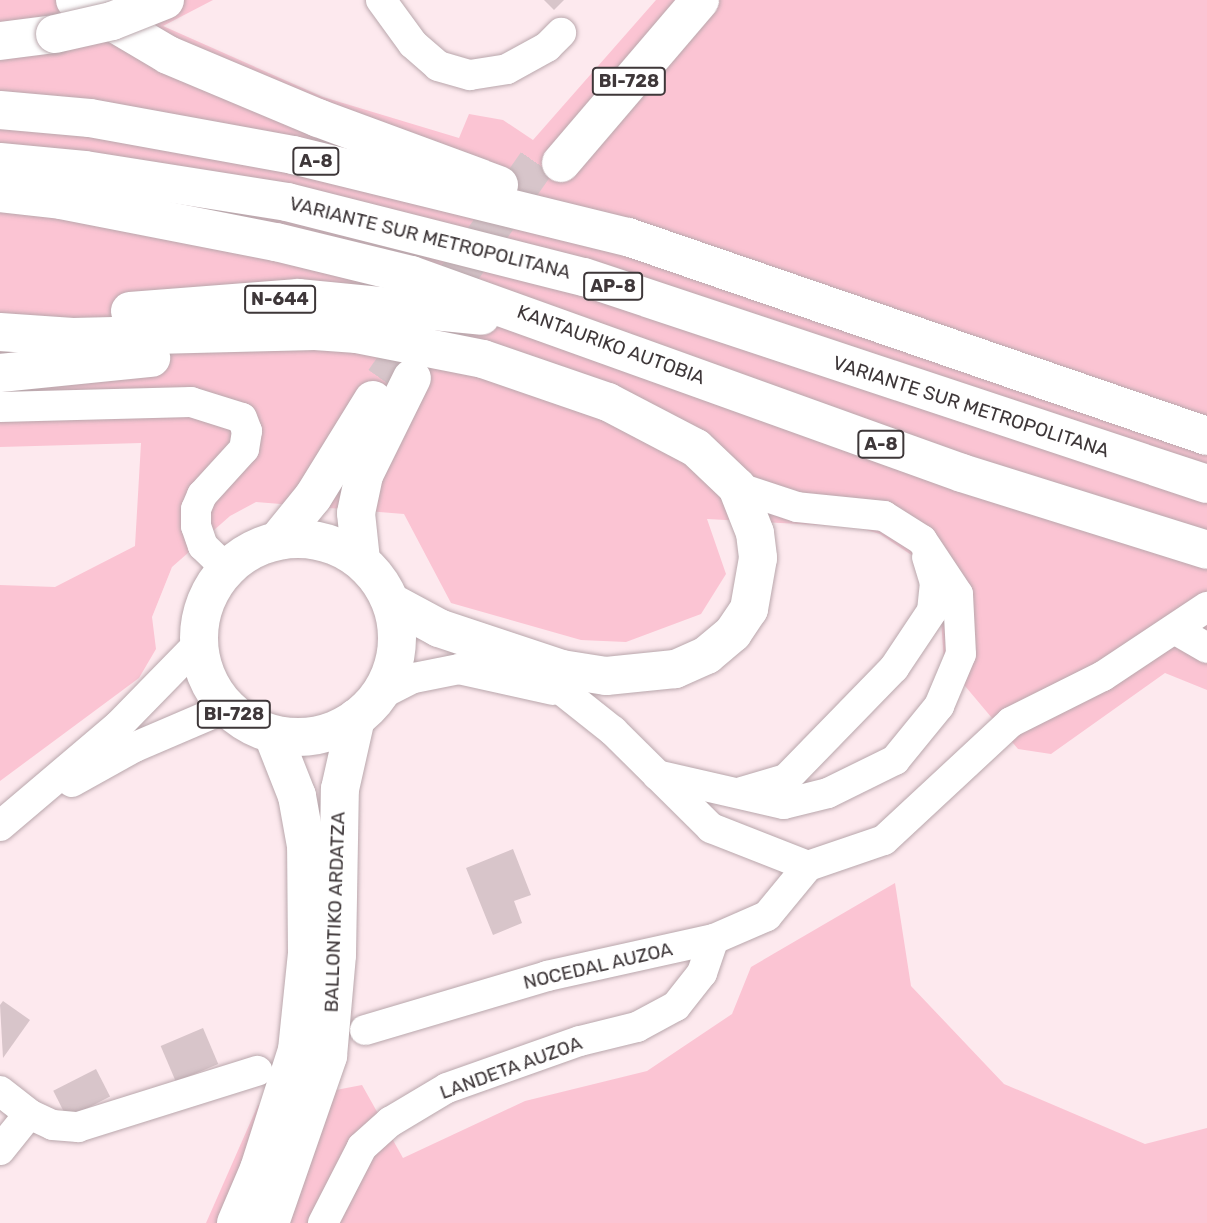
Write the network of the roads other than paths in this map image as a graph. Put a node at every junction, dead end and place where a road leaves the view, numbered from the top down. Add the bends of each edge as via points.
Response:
1 (75, 0) edge
2 (165, 0) edge
3 (382, 0) edge
4 (670, 0) edge
5 (701, 0) edge
6 (561, 33) dead end
7 (0, 41) edge
8 (0, 110) edge
9 (0, 162) edge
10 (0, 193) edge
11 (628, 237) junction
12 (0, 324) edge
13 (560, 326) junction
14 (0, 332) edge
15 (0, 373) edge
16 (549, 380) junction
17 (0, 407) edge
18 (1207, 436) edge
19 (1207, 484) edge
20 (737, 487) junction
21 (278, 540) junction
22 (922, 540) junction
23 (1207, 550) edge
24 (361, 560) junction
25 (226, 568) junction
26 (391, 601) junction
27 (1207, 607) edge
28 (1176, 630) junction
29 (198, 644) junction
30 (1207, 648) edge
31 (518, 656) junction
32 (570, 695) junction
33 (368, 707) junction
34 (226, 708) junction
35 (273, 735) junction
36 (657, 775) junction
37 (730, 794) junction
38 (4, 822) edge
39 (808, 866) junction
40 (714, 939) junction
41 (365, 1030) dead end
42 (257, 1071) dead end
43 (0, 1091) edge
44 (29, 1114) junction
45 (0, 1150) edge
46 (236, 1223) edge
47 (270, 1223) edge
48 (323, 1223) edge

1 - 11 main road via 168,55
2 - 7 main road, bridge via 112,21
3 - 6 street via 413,44 438,66 470,75 507,69 547,47
4 - 5 main road, BI-728 via 553,157
8 - 11 main road, A-8 via 90,118 293,155
9 - 19 main road, VARIANTE SUR METROPOLITANA / AP-8 via 85,170 287,202 534,264
10 - 13 main road, KANTAURIKO AUTOBIA / A-8 via 61,200 276,242 411,275
11 - 18 main road, A-8
12 - 13 main road, N-644 via 299,298
13 - 23 main road, KANTAURIKO AUTOBIA / A-8 via 962,473
14 - 16 main road via 73,337 266,329 357,334 483,359
15 - 16 main road via 204,352 352,351 421,357
16 - 20 main road via 664,429 695,447
17 - 25 street via 191,402 242,418 247,430 244,449 202,495 196,509 203,546
20 - 22 street via 797,507 884,516
20 - 31 main road via 755,533 756,589 733,633 707,655 676,669 606,677
21 - 24 main road, BI-728 via 307,538 336,545
21 - 24 main road via 398,380 364,475 356,513
21 - 25 main road, BI-728 via 250,550
22 - 37 street via 935,583 932,611 894,668 786,779
22 - 37 street via 958,594 961,654 939,706 895,760 828,793 784,804
24 - 26 main road, BI-728
25 - 29 main road, BI-728 via 204,603
26 - 31 main road via 439,628
26 - 33 main road, BI-728 via 398,634 394,666
27 - 28 street
28 - 30 street
28 - 39 street via 1103,677 1011,722 884,840
29 - 34 main road, BI-728 via 202,668
29 - 38 street via 118,726
31 - 32 street
32 - 33 street via 459,669 414,678
32 - 36 street
33 - 35 main road, BI-728 via 331,732 302,738
33 - 47 main road, BALLONTIKO ARDATZA / BI-728 via 340,789 338,955 328,1056
34 - 35 main road, BI-728
34 - 38 street via 135,747
35 - 46 main road, BALLONTIKO ARDATZA / BI-728 via 297,796 306,846 306,953 297,1050
36 - 37 street
36 - 39 street via 711,828
39 - 40 street, NOCEDAL AUZOA via 767,916
40 - 41 street, NOCEDAL AUZOA via 547,976
40 - 48 street, LANDETA AUZOA via 702,973 676,1006 637,1027 580,1041 447,1088 390,1122 362,1147
42 - 44 street via 78,1127 53,1125
43 - 44 street
44 - 45 street

